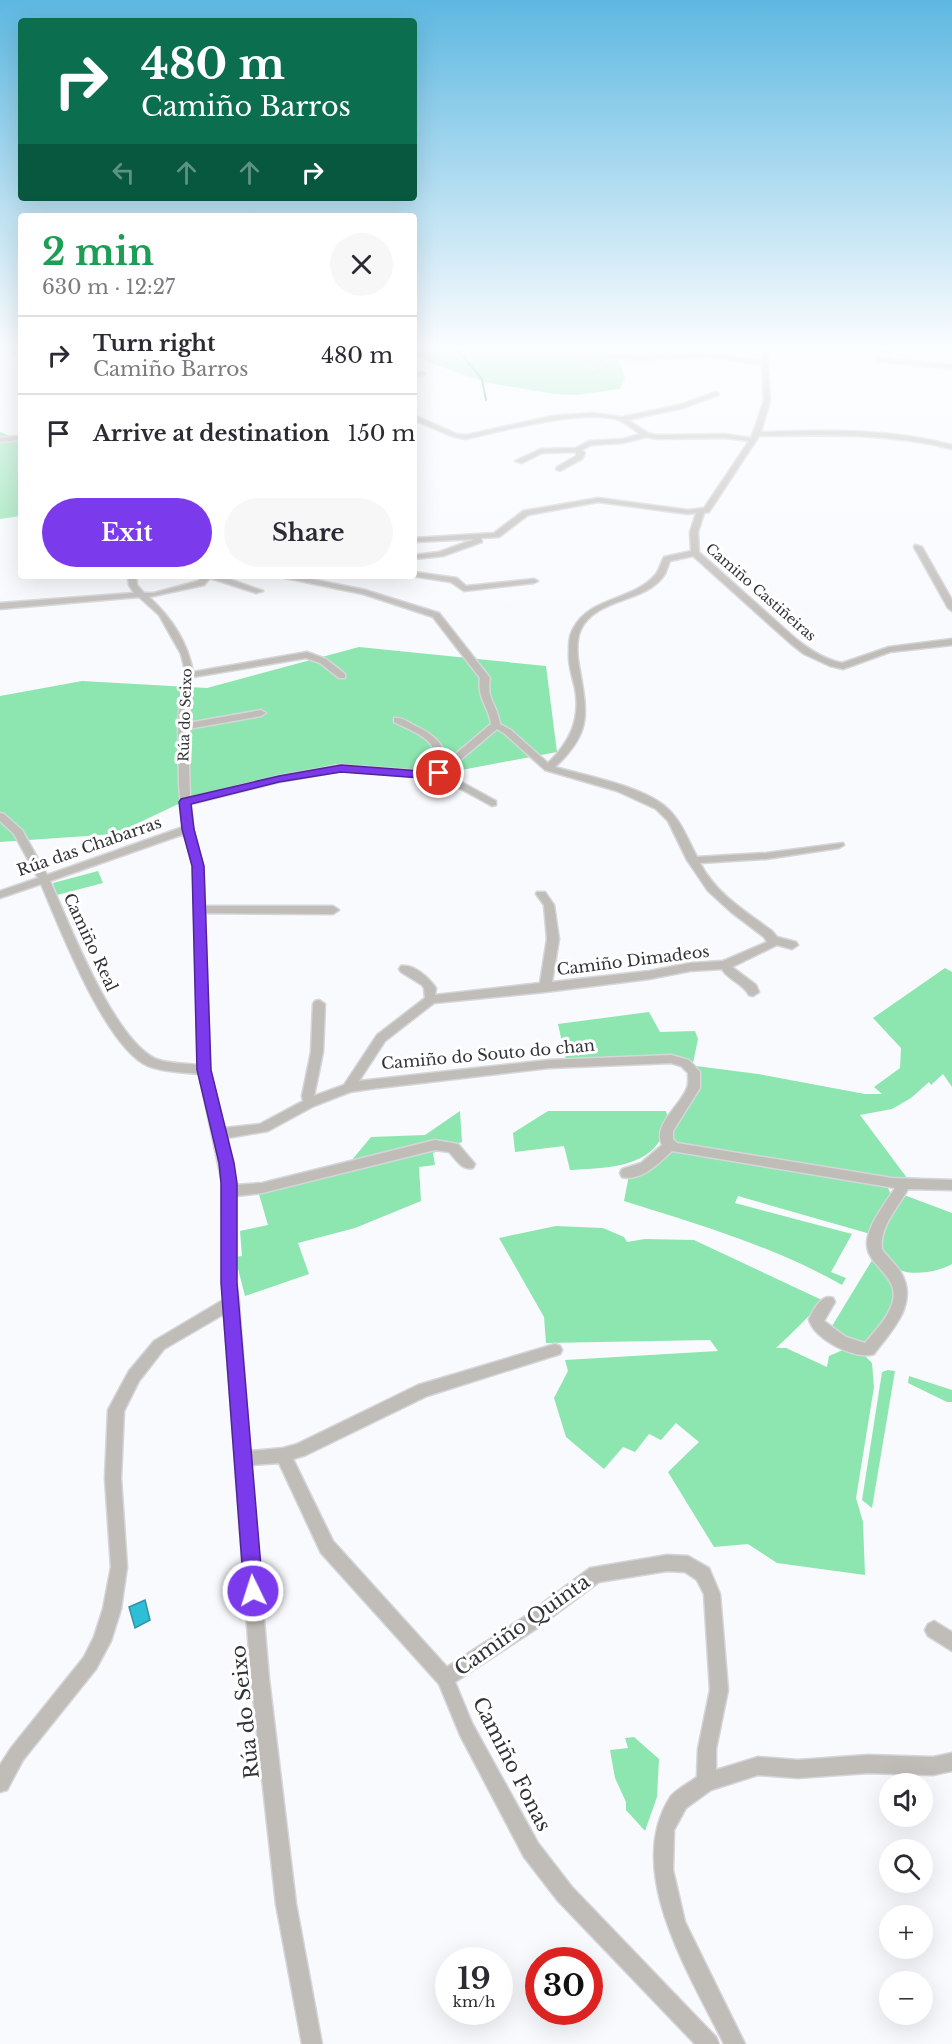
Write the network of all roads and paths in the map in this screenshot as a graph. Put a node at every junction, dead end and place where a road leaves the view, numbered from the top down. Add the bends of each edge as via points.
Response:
1 (625, 440) edge
2 (754, 440) edge
3 (928, 440) edge
4 (952, 447) edge
5 (578, 450) junction
6 (519, 461) dead end
7 (560, 469) dead end
8 (700, 512) junction
9 (487, 537) junction
10 (417, 540) edge
11 (918, 547) dead end
12 (694, 553) junction
13 (417, 556) edge
14 (417, 574) edge
15 (132, 579) edge
16 (204, 579) edge
17 (222, 579) edge
18 (300, 579) edge
19 (534, 581) dead end
20 (259, 591) dead end
21 (141, 595) junction
22 (0, 606) edge
23 (952, 608) edge
24 (952, 642) edge
25 (189, 675) junction
26 (342, 676) dead end
27 (261, 713) dead end
28 (397, 720) dead end
29 (496, 725) junction
30 (183, 727) junction
31 (548, 768) junction
32 (439, 773) junction
33 (185, 802) junction
34 (492, 803) dead end
35 (0, 816) edge
36 (188, 829) junction
37 (839, 845) dead end
38 (693, 860) junction
39 (44, 879) junction
40 (541, 894) dead end
41 (0, 895) edge
42 (200, 909) junction
43 (333, 910) dead end
44 (773, 940) junction
45 (792, 945) dead end
46 (725, 965) junction
47 (405, 969) dead end
48 (545, 988) junction
49 (753, 992) dead end
50 (431, 999) junction
51 (319, 1004) dead end
52 (204, 1070) junction
53 (348, 1088) junction
54 (310, 1103) junction
55 (219, 1134) junction
56 (671, 1144) junction
57 (468, 1164) dead end
58 (627, 1173) dead end
59 (904, 1184) junction
60 (952, 1185) edge
61 (229, 1191) junction
62 (232, 1302) junction
63 (828, 1302) dead end
64 (555, 1350) dead end
65 (283, 1455) junction
66 (244, 1459) junction
67 (934, 1630) dead end
68 (952, 1642) edge
69 (445, 1678) junction
70 (952, 1762) edge
71 (706, 1782) junction
72 (0, 1783) edge
73 (312, 2044) edge
74 (709, 2044) edge
75 (735, 2044) edge

1 - 5 street via 589,443
2 - 8 street
3 - 4 street
5 - 6 street via 546,449
5 - 7 street via 579,457
8 - 9 street via 598,500 526,513 502,532
8 - 12 street, Camiño Castiñeiras via 694,532
9 - 10 street
9 - 13 street via 441,554
11 - 23 street
12 - 24 street, Camiño Castiñeiras via 793,641 833,664 843,666 889,650
12 - 31 street via 667,559 661,575 652,582 583,619 573,639 582,722 566,751
14 - 19 street via 454,580 464,589
15 - 21 street, Rúa do Seixo
16 - 21 street via 154,595
17 - 20 street
18 - 29 street via 365,592 436,615 485,678 483,692
21 - 22 street
21 - 25 street, Rúa do Seixo via 163,614 185,654
25 - 26 street via 307,655 323,660
25 - 30 street, Rúa do Seixo
27 - 30 street
28 - 32 street via 432,738 440,752
29 - 31 street
29 - 32 street
30 - 33 street, Rúa do Seixo
31 - 38 street via 595,781 662,808
32 - 33 street via 341,768
32 - 34 street
33 - 36 street, Rúa do Seixo
35 - 39 street, Camiño Real via 18,832
36 - 39 street, Rúa das Chabarras
36 - 42 street, Rúa do Seixo via 198,866
37 - 38 street via 766,856
38 - 44 street via 712,889
39 - 41 street, Rúa das Chabarras
39 - 52 street, Camiño Real via 96,995 129,1043 152,1062
40 - 48 street, Camiño Dimadeos via 549,905 553,939
42 - 43 street
42 - 52 street, Rúa do Seixo
44 - 45 street
44 - 46 street, Camiño Dimadeos via 757,952
46 - 48 street, Camiño Dimadeos
46 - 49 street, Camiño Dimadeos
47 - 50 street via 426,982
48 - 50 street, Camiño Dimadeos
50 - 53 street via 381,1038
51 - 54 street
52 - 55 street, Rúa do Seixo
53 - 54 street, Camiño do Souto do chan
53 - 56 street, Camiño do Souto do chan via 549,1064 671,1059 686,1063 694,1072 694,1088 667,1131 666,1141
54 - 55 street, Camiño do Souto do chan via 263,1128
55 - 61 street, Rúa do Seixo
56 - 58 street via 646,1167
56 - 59 street
57 - 61 street via 453,1147 435,1145 262,1188
59 - 60 street
59 - 63 street via 874,1242 877,1255 896,1274 900,1289 898,1310 869,1350 839,1339 817,1324 819,1312
61 - 62 street, Rúa do Seixo
62 - 66 street, Rúa do Seixo
62 - 72 street via 159,1345 134,1376 116,1410 113,1478 119,1567 112,1609 90,1663 17,1754
64 - 65 street via 423,1390
65 - 66 street
65 - 69 street, Camiño Fonas via 327,1547
66 - 73 street, Rúa do Seixo via 260,1679 285,1904
67 - 68 street
69 - 71 street, Camiño Quinta via 596,1574 668,1563 688,1564 703,1574 713,1604 719,1690 707,1749
69 - 74 street, Camiño Fonas via 466,1729 531,1850 565,1894
70 - 71 street via 933,1766 868,1764 798,1769 759,1766
71 - 75 street via 679,1801 665,1829 663,1870 676,1924

